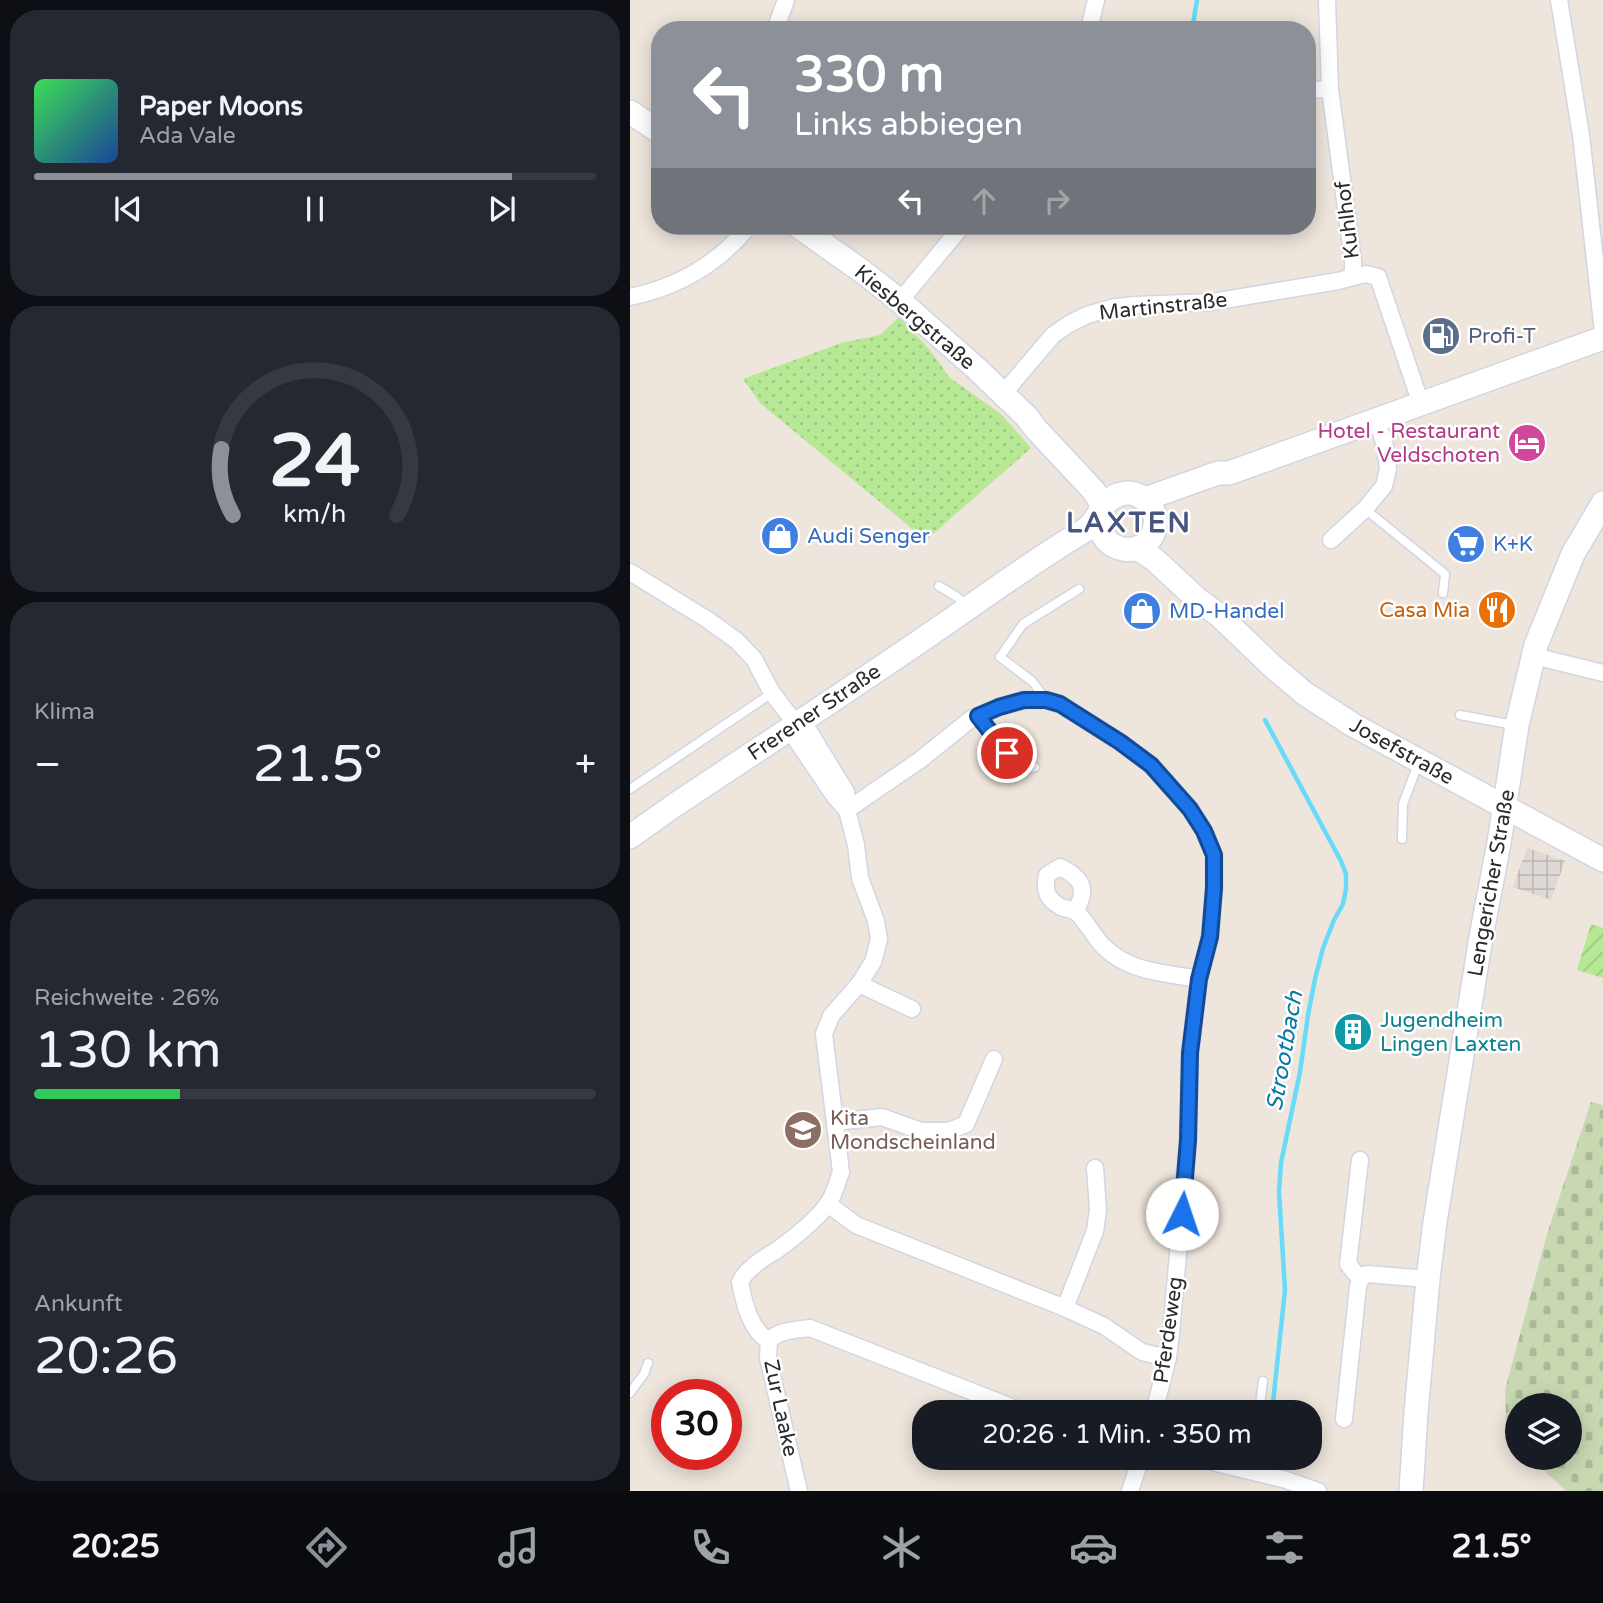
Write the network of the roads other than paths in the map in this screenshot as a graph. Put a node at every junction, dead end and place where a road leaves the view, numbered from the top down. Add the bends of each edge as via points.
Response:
1 (786, 0) edge
2 (1096, 0) edge
3 (1327, 0) edge
4 (1559, 0) edge
5 (778, 21) edge
6 (1091, 21) edge
7 (1330, 89) junction
8 (1316, 90) edge
9 (630, 112) edge
10 (651, 126) edge
11 (741, 235) edge
12 (811, 235) edge
13 (955, 235) edge
14 (1353, 277) junction
15 (630, 297) edge
16 (900, 301) junction
17 (1603, 332) edge
18 (1603, 338) edge
19 (1003, 394) junction
20 (1420, 404) junction
21 (1026, 416) junction
22 (1377, 420) junction
23 (1123, 493) junction
24 (1603, 503) edge
25 (1365, 509) junction
26 (1100, 512) junction
27 (1148, 524) junction
28 (1331, 540) dead end
29 (1107, 541) junction
30 (630, 572) edge
31 (939, 586) dead end
32 (998, 588) junction
33 (1079, 589) dead end
34 (1443, 593) dead end
35 (968, 607) junction
36 (1534, 656) junction
37 (1603, 673) edge
38 (772, 692) junction
39 (1046, 700) junction
40 (1460, 715) dead end
41 (978, 716) junction
42 (796, 724) junction
43 (1517, 725) junction
44 (1419, 761) junction
45 (1035, 767) dead end
46 (630, 789) edge
47 (1504, 808) junction
48 (847, 810) junction
49 (630, 837) edge
50 (1402, 839) dead end
51 (1603, 860) edge
52 (1075, 911) dead end
53 (1199, 979) junction
54 (859, 984) junction
55 (912, 1009) dead end
56 (994, 1059) dead end
57 (835, 1122) junction
58 (1360, 1160) dead end
59 (1095, 1168) dead end
60 (828, 1204) junction
61 (1362, 1276) junction
62 (1428, 1279) junction
63 (1065, 1308) junction
64 (769, 1341) junction
65 (1168, 1358) junction
66 (648, 1363) dead end
67 (1264, 1381) dead end
68 (630, 1393) edge
69 (993, 1400) edge
70 (1157, 1400) edge
71 (1261, 1400) edge
72 (1345, 1419) dead end
73 (1136, 1470) edge
74 (1264, 1470) edge
75 (799, 1491) edge
76 (1130, 1491) edge
77 (1318, 1491) edge
78 (1411, 1491) edge

1 - 5 street
2 - 6 street
3 - 7 street, Kuhlhof
4 - 17 street via 1581,135
7 - 8 street
7 - 14 street, Kuhlhof
9 - 10 main road
11 - 15 street via 688,278
12 - 16 main road, Kiesbergstraße
13 - 16 street
14 - 19 street, Martinstraße via 1212,302 1115,307 1087,314 1053,335
14 - 20 street, Kuhlhof via 1378,277
16 - 19 main road, Kiesbergstraße
18 - 20 main road
19 - 21 main road, Kiesbergstraße
20 - 22 main road
21 - 23 main road, Kiesbergstraße
21 - 26 main road, Kiesbergstraße via 1093,490
22 - 25 street via 1388,469 1384,486
22 - 27 main road via 1229,474 1218,473
23 - 26 main road via 1110,499
23 - 27 main road via 1138,495
24 - 36 main road, Lengericher Straße via 1573,554
25 - 28 street
25 - 34 lane via 1445,574
26 - 29 main road via 1100,531
26 - 32 main road, Frerener Straße via 1088,529
27 - 29 main road via 1127,550
27 - 44 main road, Josefstraße via 1156,560 1271,665 1353,725
29 - 32 main road, Frerener Straße
30 - 38 street via 737,640
31 - 35 lane
32 - 35 main road, Frerener Straße
33 - 39 lane, Pferdeweg via 1023,624 1000,657 1033,682
35 - 42 main road, Frerener Straße
36 - 37 street
36 - 43 main road, Lengericher Straße
38 - 42 street
38 - 46 lane
39 - 41 street via 1024,700
39 - 53 street, Pferdeweg via 1060,704 1151,765 1204,831 1214,855 1214,888 1210,937
40 - 43 lane
41 - 45 lane via 1021,771
41 - 48 street
42 - 48 street via 846,792
42 - 49 main road, Frerener Straße
43 - 47 main road, Lengericher Straße
44 - 47 main road, Josefstraße
44 - 50 lane via 1403,804
47 - 51 main road, Josefstraße
47 - 62 main road, Lengericher Straße via 1441,1175
48 - 54 street, Zur Laake via 860,878 879,939 873,962
52 - 53 street via 1103,947 1124,963
53 - 65 street, Pferdeweg
54 - 55 street
54 - 57 street, Zur Laake via 831,1016 824,1034
56 - 57 street via 966,1124 949,1131 921,1131 882,1117
57 - 60 street, Zur Laake via 841,1171
58 - 61 street via 1348,1264
59 - 63 street via 1095,1231
60 - 63 street via 856,1225
60 - 64 street, Zur Laake via 740,1282 752,1323
61 - 62 street
61 - 72 street
62 - 78 main road, Lengericher Straße
63 - 65 street via 1104,1326 1142,1352
64 - 69 street via 778,1334 810,1328
64 - 75 street, Zur Laake via 768,1358
65 - 70 street, Pferdeweg
66 - 68 lane
67 - 71 lane
73 - 76 street
74 - 77 street

